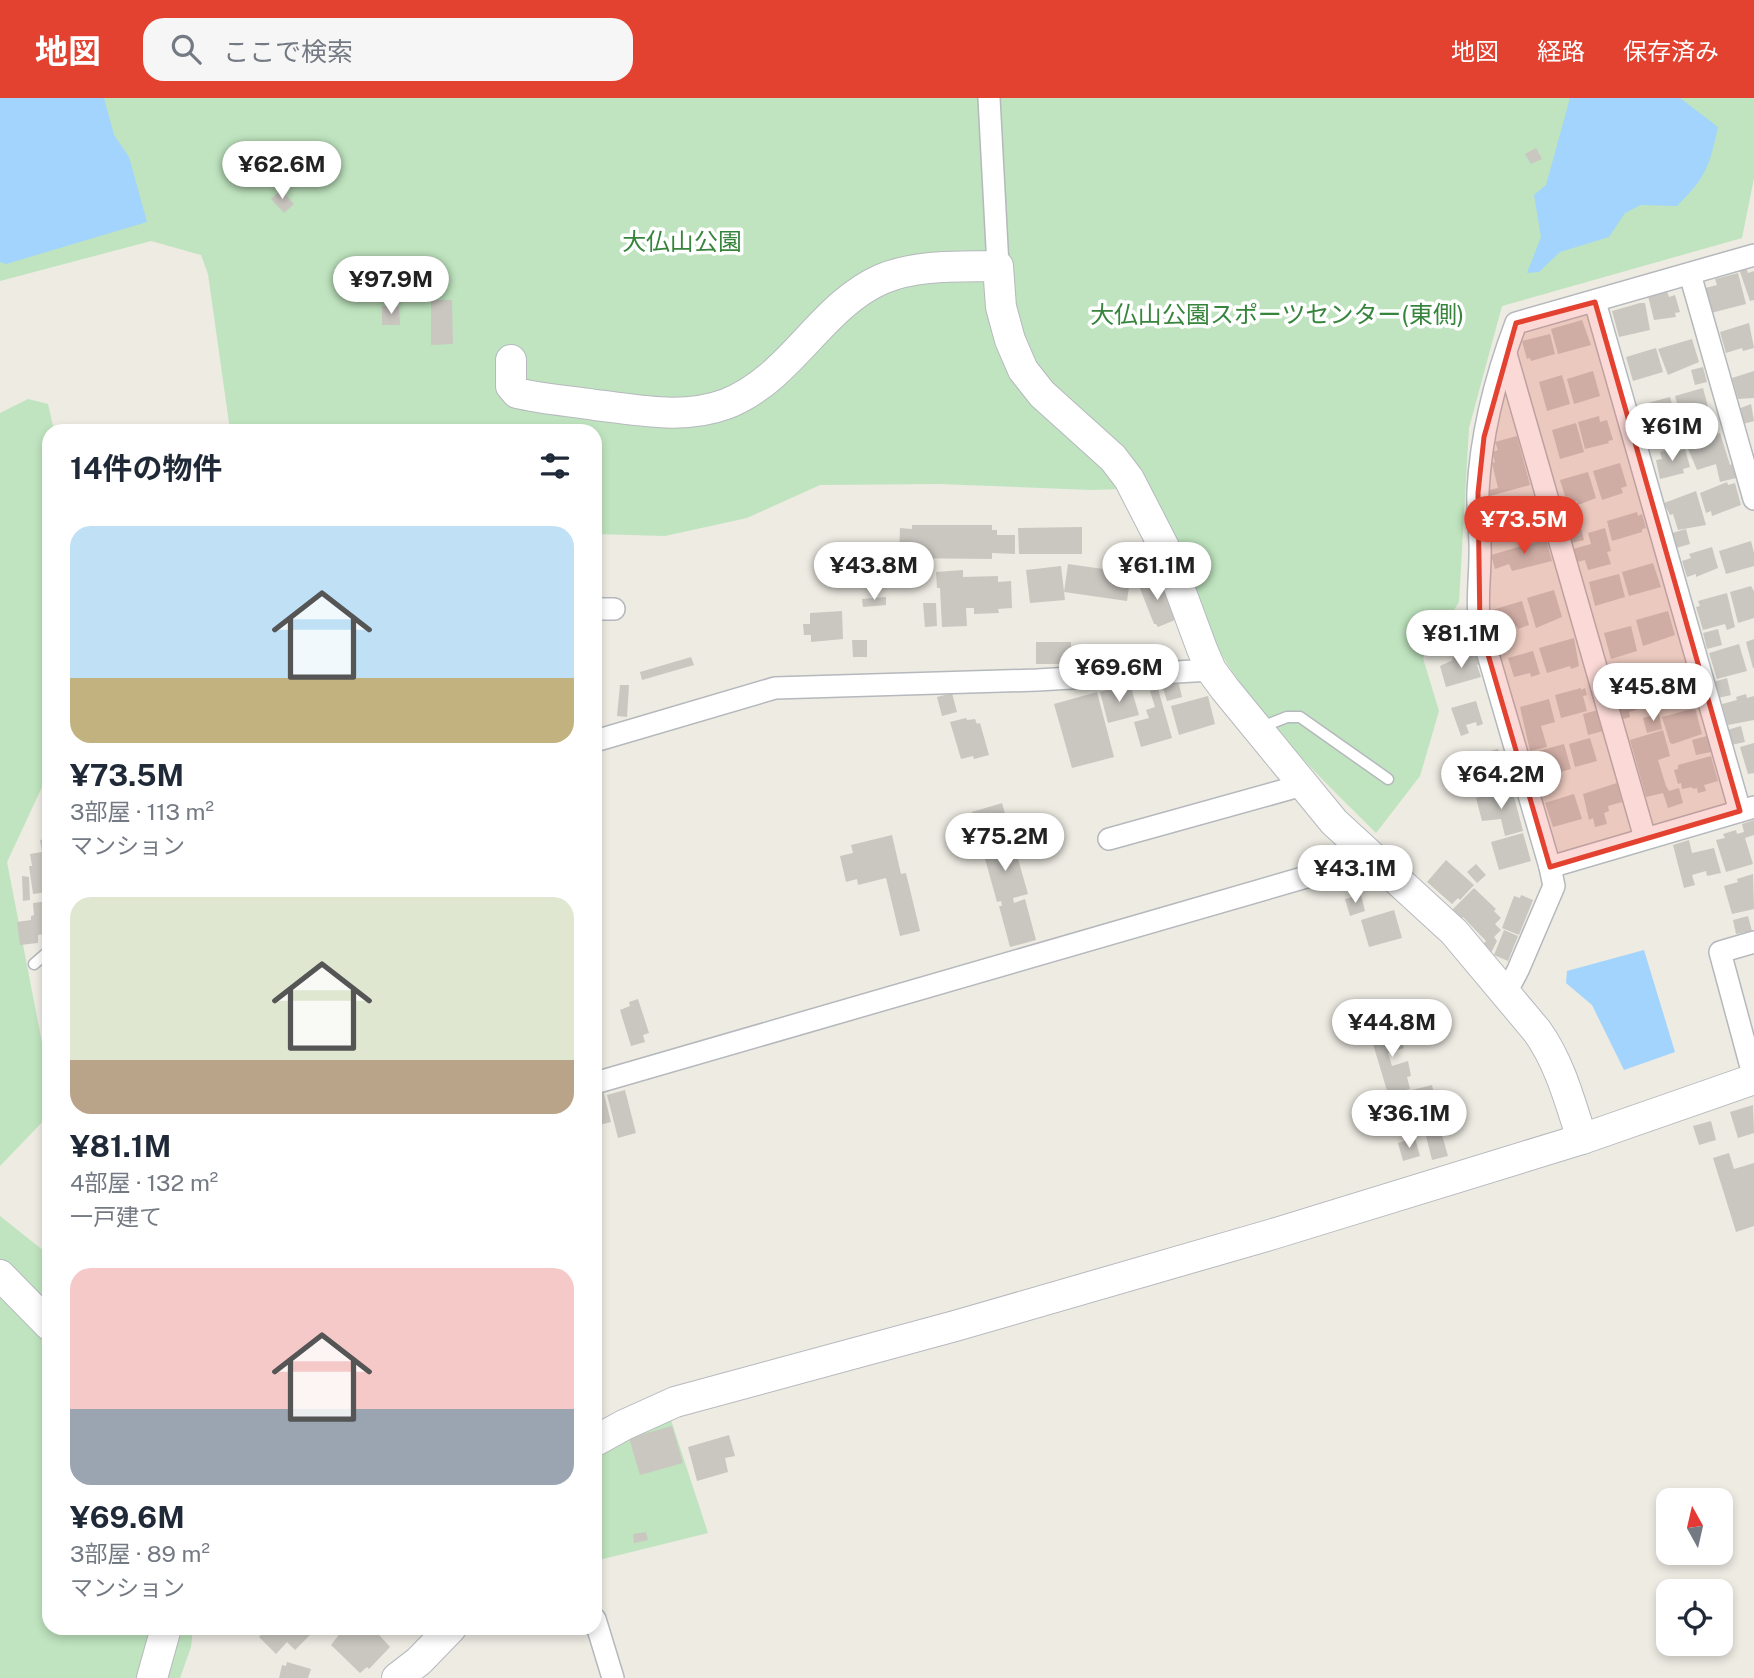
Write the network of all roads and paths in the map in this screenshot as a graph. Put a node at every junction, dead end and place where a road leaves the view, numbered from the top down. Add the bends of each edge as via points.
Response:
1 (989, 98) edge
2 (1754, 255) edge
3 (998, 266) junction
4 (1690, 274) junction
5 (1594, 302) junction
6 (1505, 352) junction
7 (510, 360) dead end
8 (1754, 499) edge
9 (1211, 670) junction
10 (1257, 729) junction
11 (602, 739) edge
12 (1388, 779) dead end
13 (1303, 785) junction
14 (1747, 809) edge
15 (1645, 838) junction
16 (1109, 839) dead end
17 (1372, 858) junction
18 (1550, 867) junction
19 (1754, 942) edge
20 (42, 957) edge
21 (34, 964) dead end
22 (1506, 993) junction
23 (1754, 1079) edge
24 (602, 1081) edge
25 (1582, 1139) junction
26 (0, 1275) edge
27 (42, 1318) edge
28 (602, 1437) edge
29 (164, 1635) edge
30 (444, 1635) edge
31 (600, 1635) edge
32 (152, 1678) edge
33 (397, 1678) edge
34 (612, 1678) edge

1 - 3 street
2 - 4 street
3 - 7 street via 924,269 882,279 861,290 771,377 741,397 699,412 646,411 517,393 511,386
3 - 9 street via 1001,307 1023,370 1042,394 1113,458 1129,480 1165,549
4 - 5 street
4 - 8 street
5 - 6 street via 1516,323
5 - 14 street
6 - 15 street
6 - 18 street via 1484,437 1478,493 1477,609
9 - 10 street
9 - 11 street via 775,688
10 - 12 lane via 1300,717
10 - 13 street
13 - 16 street
13 - 17 street
14 - 15 street
15 - 18 street
17 - 22 street via 1434,912
17 - 24 street
18 - 22 street via 1553,886
19 - 23 street via 1720,952
20 - 21 lane
22 - 25 street via 1553,1057
23 - 25 street
25 - 28 street via 1273,1234 675,1402
26 - 27 street
29 - 32 street
30 - 33 street
31 - 34 street

